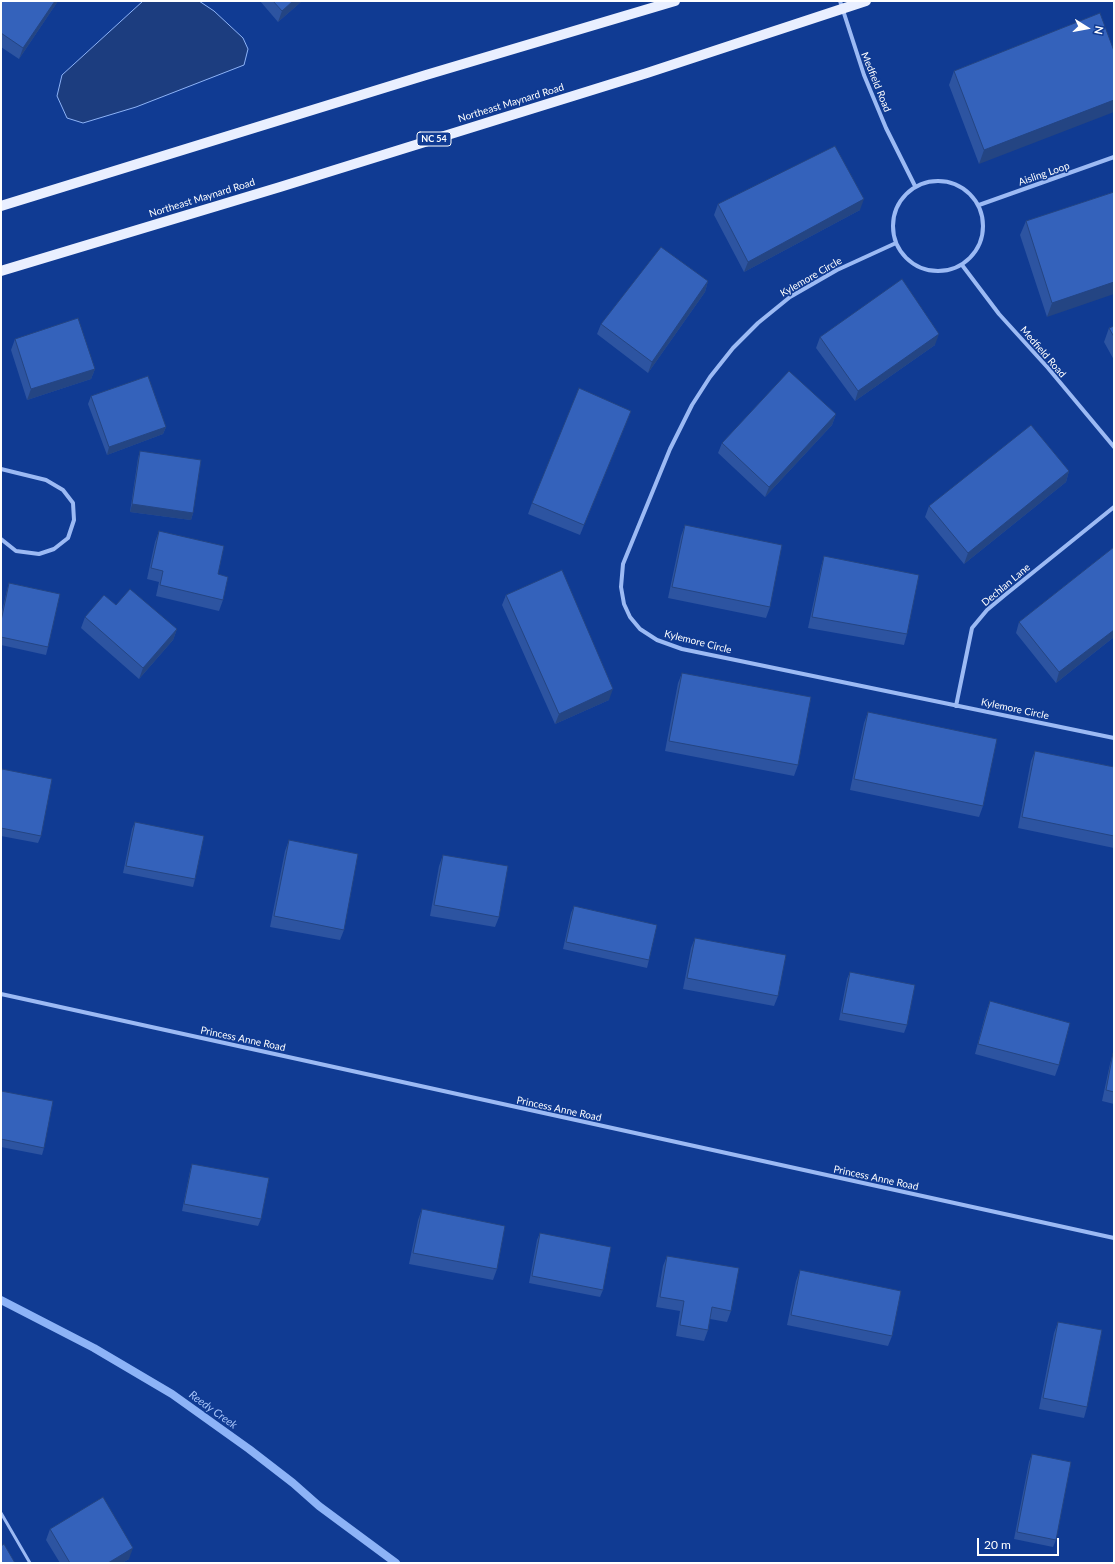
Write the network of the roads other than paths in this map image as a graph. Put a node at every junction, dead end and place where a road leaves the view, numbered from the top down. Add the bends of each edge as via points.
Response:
1 (675, 1) edge
2 (866, 1) edge
3 (841, 5) edge
4 (1114, 157) edge
5 (915, 186) junction
6 (979, 205) junction
7 (1, 206) edge
8 (896, 243) junction
9 (962, 265) junction
10 (1, 271) edge
11 (1114, 447) edge
12 (1, 468) edge
13 (1114, 507) edge
14 (1, 539) edge
15 (956, 706) junction
16 (1114, 738) edge
17 (1, 994) edge
18 (1114, 1238) edge
19 (1, 1513) edge
20 (30, 1563) edge

1 - 7 main road via 426,74
2 - 3 main road, Northeast Maynard Road / NC 54
3 - 5 street, Medfield Road via 864,75 886,128
3 - 10 main road, Northeast Maynard Road / NC 54 via 647,73
4 - 6 street, Aisling Loop
5 - 6 street via 929,181 944,180 970,193
5 - 8 street via 905,194 898,205 893,230
6 - 9 street via 983,218 980,245
8 - 9 street via 904,256 917,266 932,271
8 - 15 street, Kylemore Circle via 837,270 790,296 733,348 692,405 652,492 623,564 621,588 630,617 640,629 657,640 682,649
9 - 11 street, Medfield Road via 999,314
12 - 14 street via 46,480 63,490 73,503 74,520 68,538 54,549 39,554 16,551
13 - 15 street, Dechlan Lane via 987,610 972,628
15 - 16 street, Kylemore Circle
17 - 18 street, Princess Anne Road
19 - 20 lane

